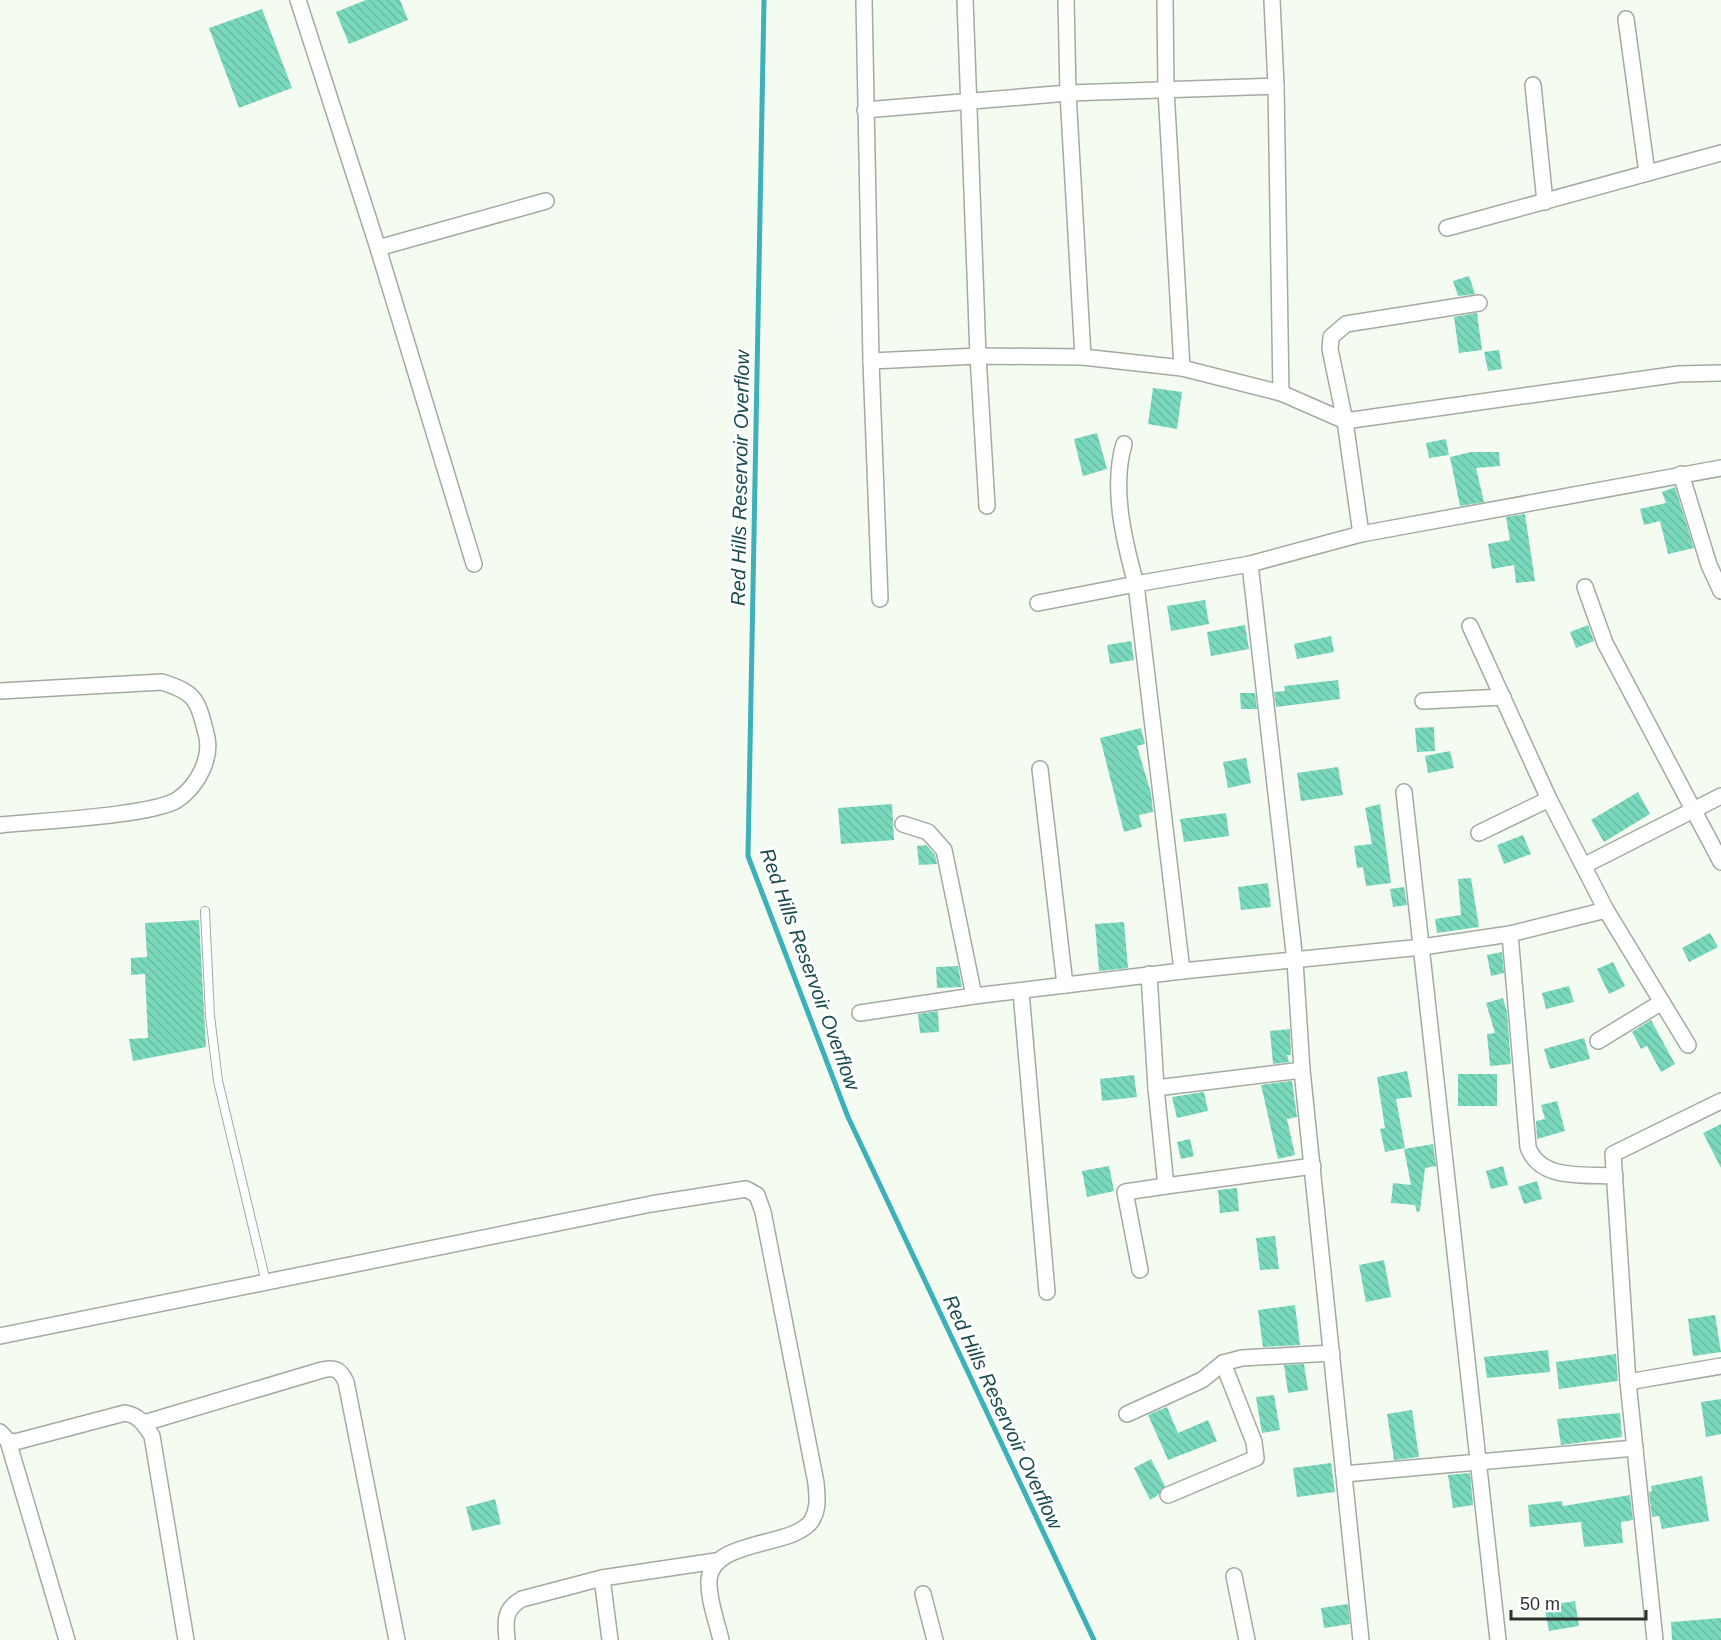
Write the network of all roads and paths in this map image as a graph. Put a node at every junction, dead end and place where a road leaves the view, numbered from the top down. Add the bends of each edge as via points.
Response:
1 (298, 0) edge
2 (864, 0) edge
3 (965, 0) edge
4 (1066, 0) edge
5 (1165, 0) edge
6 (1272, 0) edge
7 (1626, 19) dead end
8 (1533, 85) dead end
9 (1276, 86) junction
10 (1166, 90) junction
11 (1068, 93) junction
12 (967, 100) junction
13 (865, 110) junction
14 (1721, 153) edge
15 (1647, 173) junction
16 (546, 201) dead end
17 (1545, 202) junction
18 (1447, 228) dead end
19 (378, 248) junction
20 (1479, 303) dead end
21 (978, 356) junction
22 (1083, 357) junction
23 (872, 361) junction
24 (1182, 368) junction
25 (1721, 374) edge
26 (1281, 393) junction
27 (1346, 421) junction
28 (1124, 444) dead end
29 (1721, 468) edge
30 (1681, 474) junction
31 (987, 506) dead end
32 (1361, 534) junction
33 (474, 564) dead end
34 (1250, 564) junction
35 (1136, 584) junction
36 (1585, 587) dead end
37 (1721, 591) edge
38 (880, 599) dead end
39 (1038, 603) dead end
40 (1470, 626) dead end
41 (0, 691) edge
42 (1503, 697) junction
43 (1423, 702) dead end
44 (1040, 768) dead end
45 (1404, 792) dead end
46 (1721, 796) edge
47 (1549, 799) junction
48 (1692, 811) junction
49 (903, 824) dead end
50 (0, 825) edge
51 (1479, 833) dead end
52 (1721, 862) edge
53 (1585, 866) junction
54 (1606, 910) junction
55 (205, 911) dead end
56 (1510, 934) junction
57 (1422, 947) junction
58 (1294, 961) junction
59 (1182, 971) junction
60 (1149, 974) junction
61 (1065, 985) junction
62 (1021, 992) junction
63 (974, 996) junction
64 (1662, 1002) junction
65 (860, 1013) dead end
66 (1598, 1041) dead end
67 (1688, 1045) dead end
68 (1302, 1070) junction
69 (1156, 1088) junction
70 (1721, 1101) edge
71 (1313, 1166) junction
72 (1615, 1176) junction
73 (1166, 1186) junction
74 (1140, 1270) dead end
75 (266, 1282) junction
76 (1047, 1292) dead end
77 (0, 1336) edge
78 (1332, 1353) junction
79 (1223, 1363) junction
80 (1721, 1366) edge
81 (1628, 1382) junction
82 (1127, 1414) dead end
83 (144, 1423) junction
84 (4, 1437) edge
85 (1635, 1448) junction
86 (1480, 1463) junction
87 (1344, 1474) junction
88 (1168, 1495) dead end
89 (716, 1562) junction
90 (1234, 1575) dead end
91 (602, 1578) junction
92 (923, 1594) dead end
93 (68, 1640) edge
94 (186, 1640) edge
95 (397, 1640) edge
96 (507, 1640) edge
97 (610, 1640) edge
98 (721, 1640) edge
99 (935, 1640) edge
100 (1247, 1640) edge
101 (1361, 1640) edge
102 (1498, 1640) edge
103 (1655, 1640) edge

1 - 19 street
2 - 13 street
3 - 12 street
4 - 11 street
5 - 10 street
6 - 9 street
7 - 15 street
8 - 17 street
9 - 10 street
9 - 26 street
10 - 11 street
10 - 24 street
11 - 12 street
11 - 22 street
12 - 13 street
12 - 21 street
13 - 23 street
14 - 15 street
15 - 17 street
16 - 19 street
17 - 18 street
19 - 33 street
20 - 27 street via 1346,324 1337,329 1331,337 1330,349
21 - 22 street
21 - 23 street
21 - 31 street
22 - 24 street
23 - 38 street
24 - 26 street
25 - 27 street via 1679,374
26 - 27 street
27 - 32 street
28 - 35 street via 1119,463 1122,517
29 - 30 street
30 - 32 street
30 - 37 street
32 - 34 street
34 - 35 street
34 - 58 street
35 - 39 street
35 - 59 street
36 - 48 street via 1605,643
40 - 42 street
41 - 50 street via 162,682 187,690 200,708 208,738 206,760 198,779 177,800 150,809
42 - 43 street
42 - 47 street
44 - 61 street
45 - 57 street
46 - 48 street
47 - 51 street
47 - 53 street
48 - 52 street
48 - 53 street
49 - 63 street via 928,832 944,850
53 - 54 street
54 - 56 street
54 - 64 street
55 - 75 lane via 210,1016 218,1081
56 - 57 street
56 - 72 street via 1528,1147 1539,1165 1552,1172
57 - 58 street
57 - 86 street
58 - 59 street
58 - 68 street
59 - 60 street
60 - 61 street
60 - 69 street
61 - 62 street
62 - 63 street
62 - 76 street
63 - 65 street
64 - 66 street
64 - 67 street
68 - 69 street
68 - 71 street
69 - 73 street
70 - 72 street via 1613,1154
71 - 73 street
71 - 78 street
72 - 81 street
73 - 74 street via 1125,1192
75 - 77 street
75 - 89 street via 651,1204 746,1189 757,1195 812,1461 817,1507 811,1522 787,1535 727,1554
78 - 79 street via 1242,1358
78 - 87 street
79 - 82 street via 1202,1380
79 - 88 street via 1254,1442 1256,1458
80 - 81 street
81 - 85 street
83 - 84 street via 136,1415 125,1413 15,1442
83 - 94 street via 152,1436
83 - 95 street via 322,1370 342,1372
84 - 93 street
85 - 86 street
85 - 103 street
86 - 87 street
86 - 102 street
87 - 101 street
89 - 91 street
89 - 98 street via 709,1580
90 - 100 street
91 - 96 street via 512,1604 506,1612
91 - 97 street
92 - 99 street

